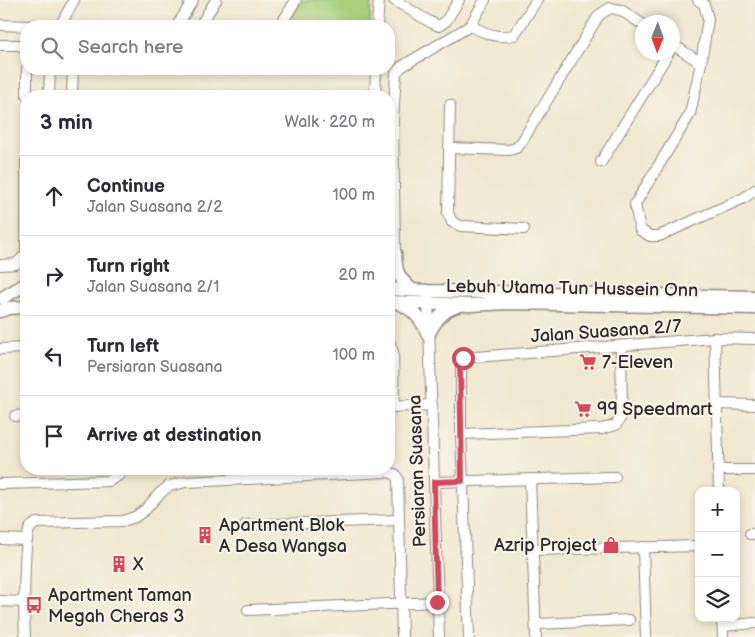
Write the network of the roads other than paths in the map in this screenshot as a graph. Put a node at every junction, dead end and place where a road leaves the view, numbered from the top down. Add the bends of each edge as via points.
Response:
1 (74, 0) edge
2 (193, 0) edge
3 (216, 0) edge
4 (296, 0) edge
5 (379, 0) edge
6 (394, 0) edge
7 (459, 0) edge
8 (485, 0) edge
9 (537, 0) edge
10 (698, 0) edge
11 (635, 19) edge
12 (63, 20) edge
13 (181, 20) edge
14 (204, 20) edge
15 (284, 20) edge
16 (378, 20) edge
17 (0, 25) edge
18 (20, 26) edge
19 (470, 26) junction
20 (0, 45) edge
21 (20, 46) edge
22 (680, 51) edge
23 (664, 60) edge
24 (702, 63) junction
25 (27, 75) edge
26 (50, 75) edge
27 (73, 75) edge
28 (376, 75) edge
29 (27, 90) edge
30 (50, 90) edge
31 (72, 90) edge
32 (375, 90) edge
33 (394, 90) edge
34 (450, 105) dead end
35 (449, 148) junction
36 (601, 162) dead end
37 (755, 190) edge
38 (524, 229) dead end
39 (20, 260) edge
40 (395, 262) edge
41 (0, 265) edge
42 (20, 287) edge
43 (395, 289) edge
44 (411, 290) junction
45 (20, 296) edge
46 (755, 296) edge
47 (428, 297) junction
48 (1, 298) edge
49 (395, 302) edge
50 (395, 303) edge
51 (463, 305) junction
52 (755, 308) edge
53 (20, 310) edge
54 (0, 312) edge
55 (428, 335) junction
56 (715, 338) junction
57 (755, 339) edge
58 (621, 347) junction
59 (20, 348) edge
60 (0, 349) edge
61 (716, 404) junction
62 (432, 405) junction
63 (755, 405) edge
64 (395, 407) edge
65 (15, 416) dead end
66 (20, 416) edge
67 (460, 434) junction
68 (718, 470) junction
69 (755, 470) edge
70 (395, 474) edge
71 (119, 475) edge
72 (327, 475) edge
73 (615, 477) dead end
74 (530, 479) junction
75 (462, 481) junction
76 (434, 482) junction
77 (0, 484) edge
78 (719, 487) edge
79 (398, 520) junction
80 (245, 525) dead end
81 (0, 540) edge
82 (27, 540) junction
83 (695, 546) edge
84 (643, 547) junction
85 (534, 550) junction
86 (0, 601) edge
87 (24, 602) junction
88 (437, 602) junction
89 (401, 603) junction
90 (248, 610) dead end
91 (629, 620) dead end
92 (755, 623) edge
93 (536, 624) junction
94 (722, 627) edge
95 (25, 637) edge
96 (402, 637) edge
97 (439, 637) edge
98 (469, 637) edge
99 (536, 637) edge
100 (646, 637) edge

1 - 12 street
2 - 13 street
3 - 14 street
4 - 15 street
5 - 16 street
6 - 7 street via 439,26
8 - 19 street
9 - 19 street via 514,35 502,37
10 - 24 street via 704,4 708,19
11 - 35 street via 621,10 610,8 599,15 516,148
17 - 18 street
19 - 33 street via 401,68 396,74
20 - 21 street
22 - 24 street
23 - 36 street
24 - 37 street via 690,114 636,204 640,230 650,236 659,236
25 - 29 street
26 - 30 street
27 - 31 street
28 - 32 street
34 - 35 street
35 - 38 street via 448,212 452,222 461,226
39 - 41 street via 16,264
40 - 44 main road via 400,279
42 - 48 main road
43 - 44 main road, Lebuh Utama Tun Hussein Onn
44 - 47 main road, Lebuh Utama Tun Hussein Onn
45 - 48 main road
46 - 47 main road, Lebuh Utama Tun Hussein Onn
47 - 49 main road, Lebuh Utama Tun Hussein Onn
47 - 51 main road, Lebuh Utama Tun Hussein Onn
47 - 55 street, Persiaran Suasana
50 - 55 main road via 408,308 418,317
51 - 52 main road, Lebuh Utama Tun Hussein Onn via 509,302
51 - 55 main road via 444,312
53 - 54 main road
55 - 62 street, Persiaran Suasana
56 - 57 street, Jalan Suasana 2/7
56 - 58 street, Jalan Suasana 2/7
56 - 61 street
58 - 67 street, Jalan Suasana 2/7 via 463,358
58 - 67 street via 622,415 616,425 602,429
59 - 60 street
61 - 63 street
61 - 68 street
62 - 64 street
62 - 76 street, Persiaran Suasana
65 - 66 street
67 - 75 street
68 - 69 street
68 - 78 street
70 - 79 street via 398,479
71 - 77 street via 108,481
72 - 82 street via 186,482 169,486 135,517 124,521 36,523
73 - 74 street
74 - 75 street
74 - 85 street
75 - 76 street
75 - 98 street
76 - 88 street, Persiaran Suasana
79 - 80 street
79 - 89 street
81 - 82 street
82 - 87 street
83 - 84 street
84 - 85 street
84 - 100 street
85 - 93 street
86 - 87 street
87 - 95 street
88 - 89 street
88 - 97 street, Persiaran Suasana
89 - 90 street
89 - 96 street
91 - 93 street
92 - 94 street
93 - 99 street

